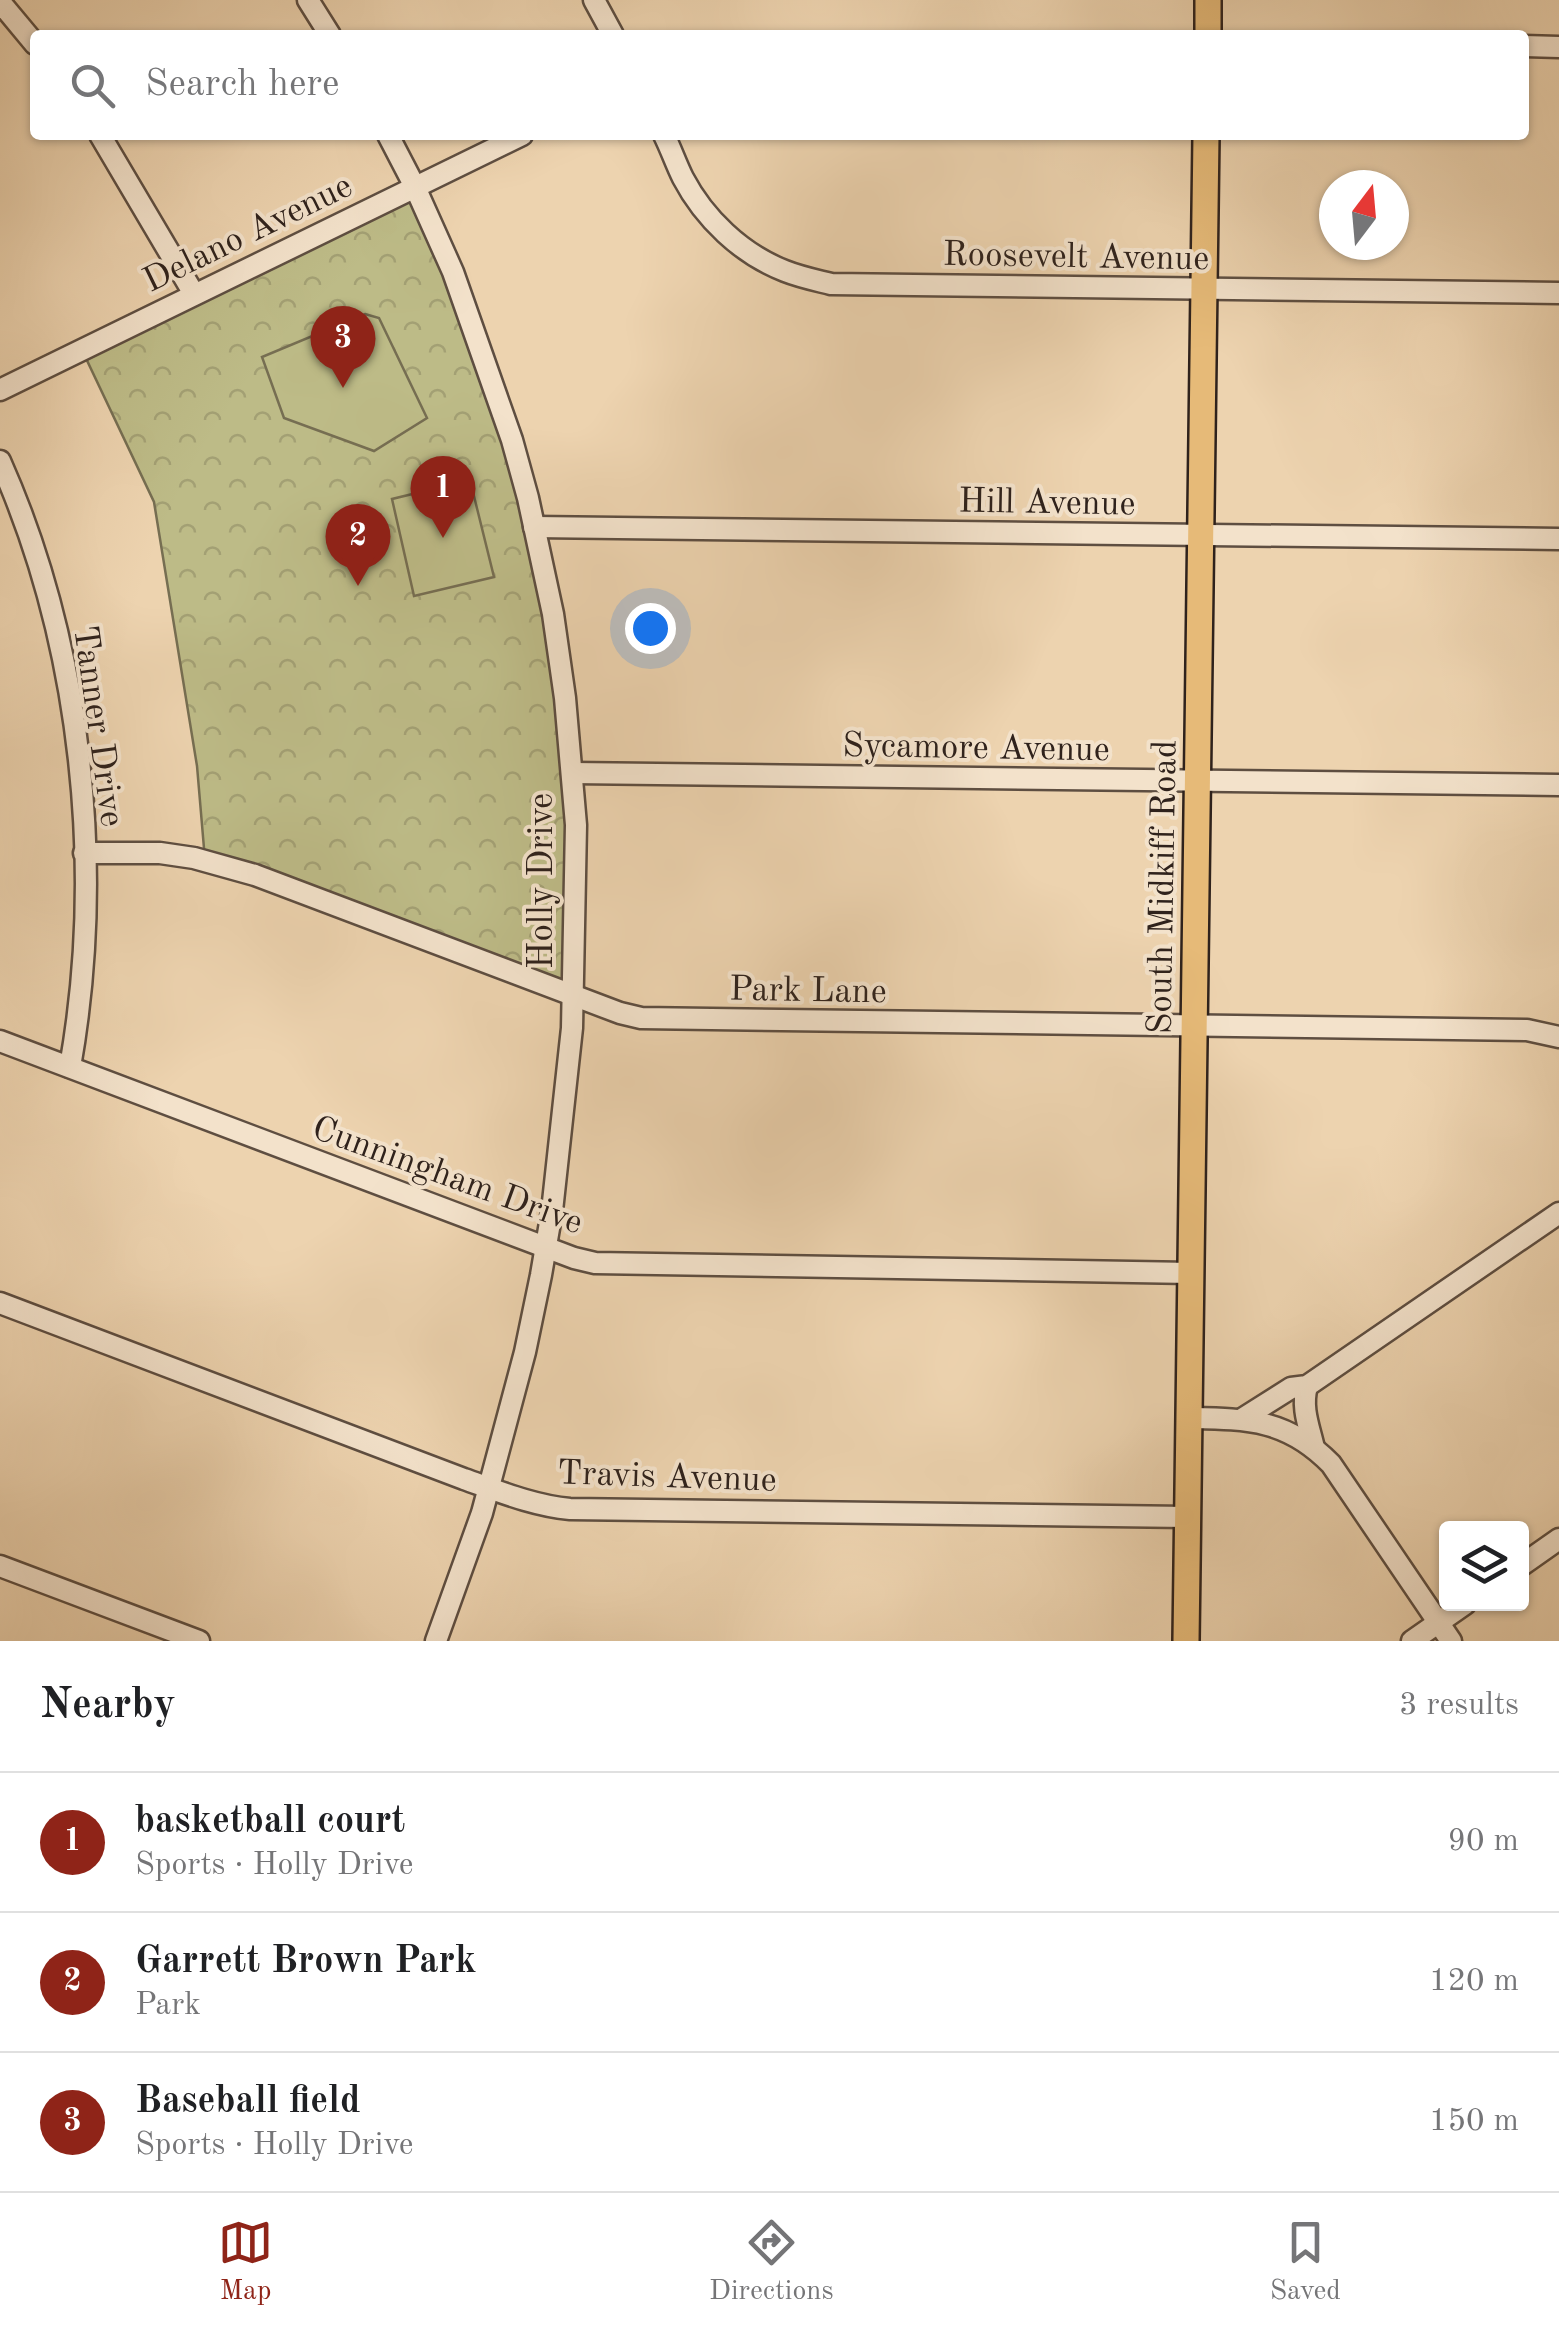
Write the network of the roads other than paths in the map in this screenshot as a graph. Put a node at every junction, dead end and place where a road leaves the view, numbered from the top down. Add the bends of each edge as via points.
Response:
1 (308, 0) edge
2 (594, 0) edge
3 (1208, 0) edge
4 (0, 2) edge
5 (327, 30) edge
6 (610, 30) edge
7 (1208, 30) edge
8 (30, 38) edge
9 (1529, 46) edge
10 (1559, 46) edge
11 (103, 140) edge
12 (391, 140) edge
13 (512, 140) edge
14 (666, 140) edge
15 (1206, 140) edge
16 (415, 186) junction
17 (1203, 289) junction
18 (1559, 293) edge
19 (194, 294) junction
20 (0, 390) edge
21 (0, 461) edge
22 (534, 527) junction
23 (1200, 535) junction
24 (1559, 538) edge
25 (572, 773) junction
26 (1198, 781) junction
27 (1559, 785) edge
28 (84, 853) junction
29 (572, 996) junction
30 (1194, 1027) junction
31 (1559, 1038) edge
32 (0, 1041) edge
33 (70, 1067) junction
34 (1559, 1213) edge
35 (545, 1247) junction
36 (1191, 1272) junction
37 (0, 1302) edge
38 (1307, 1386) junction
39 (1189, 1418) junction
40 (1242, 1419) junction
41 (1314, 1448) junction
42 (489, 1488) junction
43 (1187, 1517) junction
44 (1559, 1539) edge
45 (1529, 1560) edge
46 (0, 1566) edge
47 (1454, 1611) edge
48 (1438, 1622) junction
49 (200, 1641) edge
50 (436, 1641) edge
51 (1186, 1641) edge
52 (1412, 1641) edge
53 (1450, 1641) edge

1 - 5 street
2 - 6 street
3 - 7 main road
4 - 8 street
9 - 10 street
11 - 19 street
12 - 16 street, Holly Drive
13 - 16 street, Delano Avenue
14 - 17 street, Roosevelt Avenue via 688,188 717,226 754,256 801,277 846,285
15 - 17 main road, South Midkiff Road
16 - 19 street, Delano Avenue
16 - 22 street, Holly Drive via 484,355
17 - 18 street, Roosevelt Avenue
17 - 23 main road, South Midkiff Road
19 - 20 street, Delano Avenue
21 - 28 street, Tanner Drive via 38,566 69,695
22 - 23 street, Hill Avenue
22 - 25 street, Holly Drive via 562,670
23 - 24 street, Hill Avenue
23 - 26 main road, South Midkiff Road
25 - 26 street, Sycamore Avenue
25 - 29 street, Holly Drive
26 - 27 street, Sycamore Avenue
26 - 30 main road, South Midkiff Road
28 - 29 street, Park Lane via 160,853 238,870
28 - 33 street, Tanner Drive via 80,1001
29 - 30 street, Park Lane via 656,1020
29 - 35 street, Holly Drive
30 - 31 street, Park Lane via 1527,1030
30 - 36 main road, South Midkiff Road
32 - 33 street, Cunningham Drive
33 - 35 street, Cunningham Drive
34 - 38 street
35 - 36 street, Cunningham Drive via 603,1264
35 - 42 street, Holly Drive
36 - 39 main road, South Midkiff Road
37 - 42 street, Travis Avenue
38 - 40 street via 1291,1388
38 - 41 street via 1304,1410
39 - 40 street
39 - 43 main road, South Midkiff Road
40 - 41 street via 1276,1426
41 - 48 street
42 - 43 street, Travis Avenue via 563,1509
42 - 50 street, Holly Drive
43 - 51 main road, South Midkiff Road
44 - 45 street
46 - 49 street
47 - 48 street
48 - 52 street
48 - 53 street

